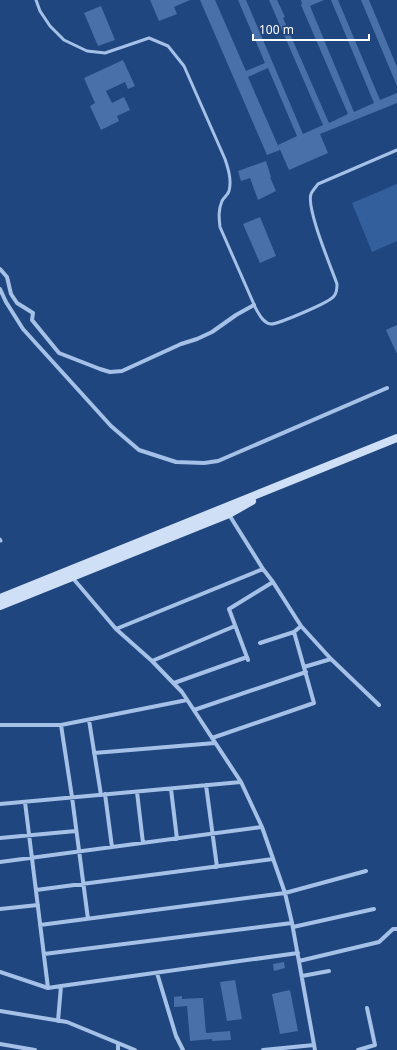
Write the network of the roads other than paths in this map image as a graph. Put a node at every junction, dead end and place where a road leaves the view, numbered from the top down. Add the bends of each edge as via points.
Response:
1 (36, 0) edge
2 (397, 150) edge
3 (0, 269) edge
4 (0, 289) edge
5 (254, 305) junction
6 (387, 388) dead end
7 (397, 438) edge
8 (226, 510) junction
9 (263, 569) junction
10 (69, 574) junction
11 (273, 582) junction
12 (0, 598) edge
13 (0, 606) edge
14 (235, 626) junction
15 (301, 626) junction
16 (116, 629) junction
17 (294, 632) junction
18 (260, 643) dead end
19 (331, 659) junction
20 (152, 661) junction
21 (304, 667) junction
22 (306, 672) junction
23 (174, 683) junction
24 (188, 700) junction
25 (379, 705) dead end
26 (194, 710) junction
27 (89, 720) junction
28 (0, 725) edge
29 (61, 725) junction
30 (212, 738) junction
31 (215, 743) junction
32 (94, 753) junction
33 (241, 782) junction
34 (206, 785) junction
35 (171, 789) junction
36 (137, 792) junction
37 (103, 795) junction
38 (72, 797) junction
39 (24, 802) junction
40 (0, 804) edge
41 (262, 827) junction
42 (76, 831) junction
43 (213, 834) junction
44 (29, 836) junction
45 (0, 838) edge
46 (177, 839) junction
47 (143, 843) junction
48 (112, 847) junction
49 (79, 852) junction
50 (32, 858) junction
51 (273, 859) junction
52 (0, 862) edge
53 (217, 867) junction
54 (366, 871) dead end
55 (83, 884) junction
56 (36, 890) junction
57 (285, 893) junction
58 (38, 905) junction
59 (0, 909) edge
60 (374, 909) dead end
61 (88, 919) junction
62 (40, 925) junction
63 (293, 925) junction
64 (397, 929) edge
65 (298, 953) junction
66 (44, 954) junction
67 (299, 961) junction
68 (329, 971) dead end
69 (0, 972) edge
70 (156, 973) junction
71 (302, 976) junction
72 (61, 986) junction
73 (48, 988) junction
74 (368, 1008) dead end
75 (0, 1011) edge
76 (58, 1021) junction
77 (0, 1044) edge
78 (118, 1044) junction
79 (314, 1045) junction
80 (8, 1048) edge
81 (35, 1050) edge
82 (118, 1050) edge
83 (135, 1050) edge
84 (183, 1050) edge
85 (263, 1050) edge
86 (315, 1050) edge
87 (358, 1050) edge

1 - 5 lane via 50,26 64,40 81,48 105,52 149,38 168,46 184,66 225,159 230,179 229,192 219,209 220,226
2 - 5 lane via 318,184 311,194 314,218 337,284 334,297 280,322 270,324 263,320
3 - 5 street via 7,277 17,303 33,314 32,320 59,353 110,372 122,371 198,339
4 - 6 street via 23,329 111,426 139,450 176,462 204,463 218,460
7 - 8 street
8 - 9 street
8 - 10 street
9 - 11 street
9 - 16 street
10 - 12 street
10 - 13 street
10 - 16 street
11 - 14 street via 229,608
11 - 15 street
14 - 20 street
14 - 23 street via 247,658
15 - 17 street
15 - 19 street
16 - 20 street
17 - 18 street
17 - 21 street
19 - 21 street
19 - 25 street
20 - 23 street
21 - 22 street
22 - 26 street
22 - 30 street via 314,703
23 - 24 street
24 - 26 street
24 - 27 street
26 - 30 street
27 - 29 street
27 - 32 street
28 - 29 street
29 - 38 street
30 - 31 street
31 - 32 street
31 - 33 street
32 - 37 street
33 - 34 street
33 - 41 street
34 - 35 street
34 - 43 street
35 - 36 street
35 - 46 street
36 - 37 street
36 - 47 street
37 - 38 street
37 - 48 street
38 - 39 street
38 - 42 street
39 - 40 street
39 - 44 street
41 - 43 street
41 - 51 street
42 - 44 street
42 - 49 street
43 - 46 street
43 - 53 street
44 - 45 street
44 - 50 street
46 - 47 street
47 - 48 street
48 - 49 street
49 - 50 street
49 - 55 street
50 - 52 street
50 - 56 street
51 - 53 street
51 - 57 street
53 - 55 street
54 - 57 street
55 - 56 street
55 - 61 street
56 - 58 street
57 - 61 street
57 - 63 street
58 - 59 street
58 - 62 street
60 - 63 street
61 - 62 street
62 - 66 street
63 - 65 street
63 - 66 street
64 - 67 street via 379,942
65 - 67 street
65 - 70 street
66 - 73 street
67 - 71 street
68 - 71 street
69 - 73 street
70 - 72 street
70 - 84 street
71 - 79 street
72 - 73 street
72 - 76 street
74 - 87 street via 375,1046
75 - 76 street
76 - 78 street via 67,1022
77 - 80 street
78 - 82 street
78 - 83 street
79 - 85 street
79 - 86 street
80 - 81 street

